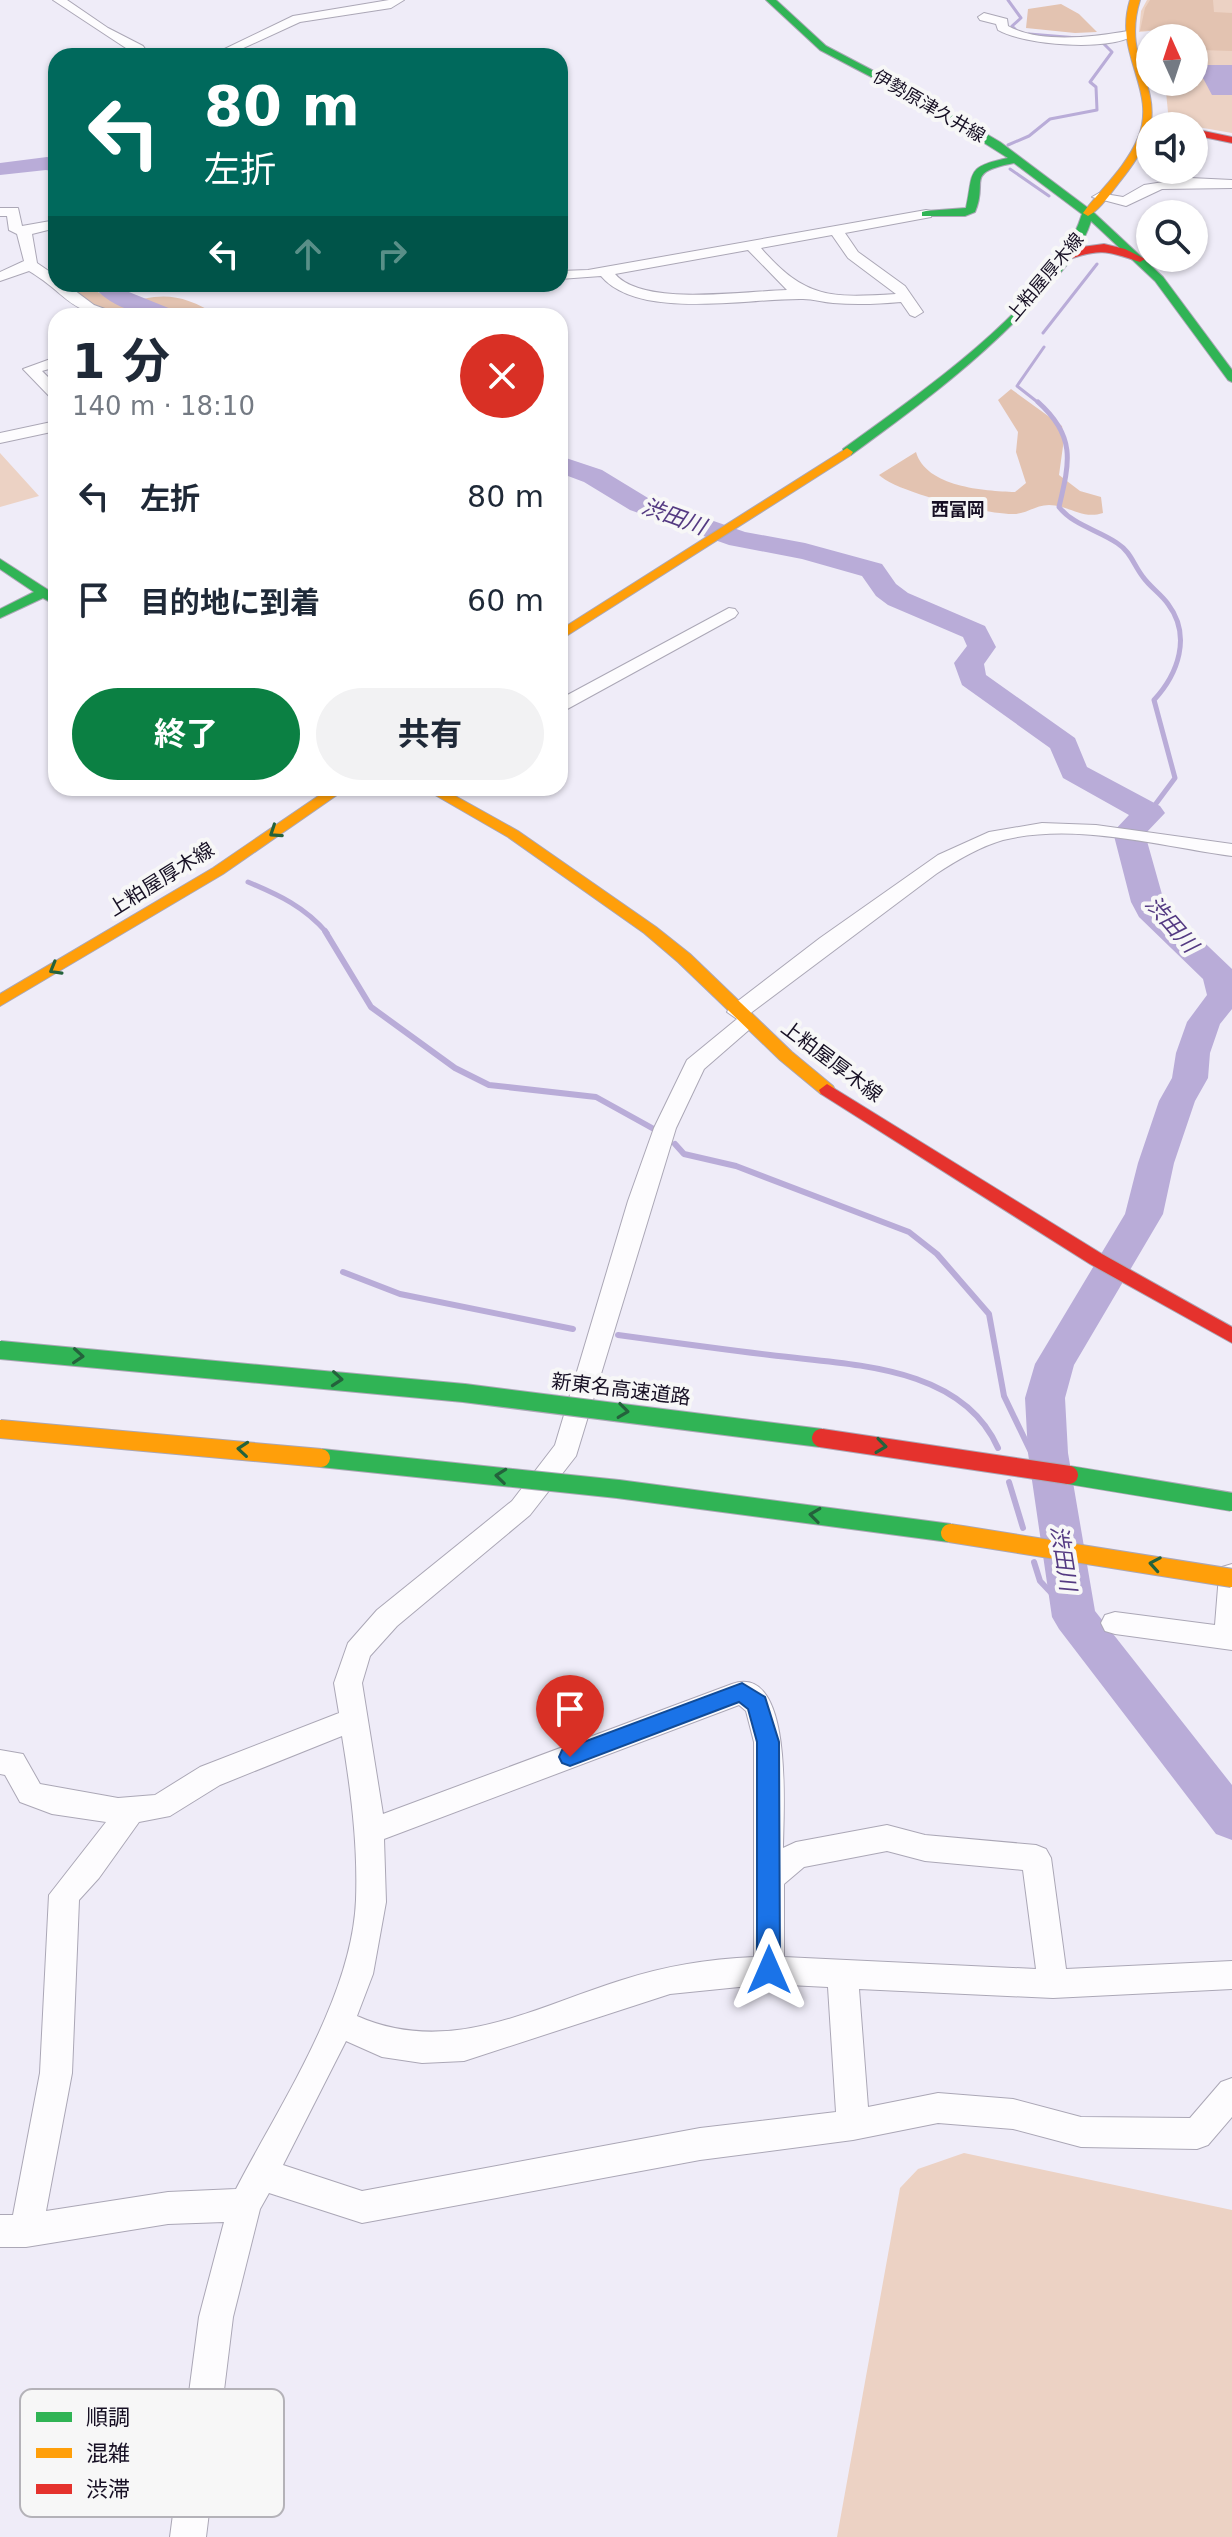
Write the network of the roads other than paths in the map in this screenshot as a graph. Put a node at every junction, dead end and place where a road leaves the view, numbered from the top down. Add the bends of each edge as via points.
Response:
1 (59, 0) edge
2 (398, 0) edge
3 (771, 0) edge
4 (1135, 0) edge
5 (360, 4) edge
6 (984, 17) dead end
7 (1128, 35) junction
8 (137, 48) edge
9 (234, 48) edge
10 (1147, 112) edge
11 (1208, 135) edge
12 (1232, 140) edge
13 (1136, 147) edge
14 (1017, 159) junction
15 (1038, 175) junction
16 (1112, 180) junction
17 (1144, 184) edge
18 (1232, 184) edge
19 (1138, 190) junction
20 (1094, 205) junction
21 (0, 212) edge
22 (926, 214) joint
23 (48, 226) edge
24 (28, 230) junction
25 (836, 230) junction
26 (751, 245) junction
27 (1136, 254) edge
28 (1067, 257) junction
29 (1136, 257) edge
30 (29, 265) junction
31 (605, 271) junction
32 (1151, 272) edge
33 (568, 274) edge
34 (0, 277) edge
35 (48, 280) edge
36 (64, 292) edge
37 (805, 294) junction
38 (906, 297) junction
39 (85, 308) edge
40 (915, 312) dead end
41 (48, 364) edge
42 (1232, 378) edge
43 (48, 385) edge
44 (48, 428) edge
45 (0, 438) edge
46 (730, 519) junction
47 (683, 547) junction
48 (0, 563) edge
49 (48, 595) edge
50 (48, 597) edge
51 (729, 613) dead end
52 (0, 614) edge
53 (568, 614) edge
54 (568, 630) edge
55 (568, 703) edge
56 (295, 796) edge
57 (328, 796) edge
58 (447, 796) edge
59 (270, 813) dead end
60 (1232, 850) edge
61 (197, 862) dead end
62 (0, 980) edge
63 (0, 1001) edge
64 (742, 1017) junction
65 (1232, 1336) edge
66 (0, 1350) edge
67 (0, 1429) edge
68 (1232, 1502) edge
69 (1232, 1576) edge
70 (1115, 1623) dead end
71 (1230, 1639) edge
72 (355, 1719) junction
73 (0, 1762) edge
74 (130, 1811) junction
75 (369, 1832) junction
76 (769, 1878) junction
77 (769, 1970) junction
78 (843, 1975) junction
79 (1232, 1975) edge
80 (1053, 1984) junction
81 (339, 2023) junction
82 (1232, 2093) edge
83 (853, 2125) junction
84 (260, 2174) junction
85 (245, 2205) junction
86 (13, 2231) edge
87 (207, 2389) edge
88 (191, 2517) edge
89 (188, 2537) edge

1 - 8 street
2 - 5 street
3 - 14 main road, 伊勢原津久井線 via 823,48 924,101
4 - 7 main road via 1129,9
5 - 9 street via 297,19
6 - 7 street via 1003,22 1002,27 1016,36 1102,41
7 - 10 main road via 1145,85
11 - 12 main road
13 - 16 main road
14 - 15 main road, 伊勢原津久井線
14 - 22 main road via 977,175 971,210
15 - 16 main road via 1077,185
15 - 20 main road, 伊勢原津久井線
16 - 20 main road
17 - 19 street
18 - 19 street via 1159,184
19 - 20 street via 1126,202
20 - 27 main road, 伊勢原津久井線
20 - 28 main road, 上粕屋厚木線
20 - 46 main road, 上粕屋厚木線 via 992,321 926,381
21 - 24 street via 13,211 16,230
22 - 25 street
23 - 24 street
24 - 30 street via 24,233
25 - 26 street
25 - 38 street via 853,255
26 - 31 street
26 - 37 street via 784,281
28 - 29 main road via 1086,247 1106,246
28 - 46 main road, 上粕屋厚木線 via 1012,319 939,386 817,474
30 - 34 street
30 - 35 street
31 - 33 street
31 - 37 street via 628,291 660,298
32 - 42 main road, 伊勢原津久井線
36 - 39 street
37 - 38 street
38 - 40 street
41 - 43 street via 31,369
44 - 45 street
46 - 47 main road, 上粕屋厚木線
47 - 53 main road, 上粕屋厚木線
47 - 54 main road, 上粕屋厚木線
48 - 49 main road
50 - 52 main road
51 - 55 street
56 - 59 main road
57 -> 63 main road, 上粕屋厚木線 via 218,871
58 - 64 main road, 上粕屋厚木線 via 482,812 655,934
60 - 64 street via 1067,829 987,838 956,852 800,961
61 - 62 main road, 上粕屋厚木線
64 - 65 main road, 上粕屋厚木線 via 822,1087 1096,1259
64 - 72 street via 695,1065 675,1103 640,1201 567,1449 521,1508 387,1618 358,1651 348,1683
66 -> 68 main road, 新東名高速道路, bridge via 423,1387 685,1418
69 -> 67 main road, bridge via 582,1485
69 - 71 street
70 - 71 street
72 - 74 street via 210,1776 160,1807
72 - 75 street
73 - 74 street via 13,1763 30,1793
74 - 86 street via 64,1895 56,2073
75 - 76 street via 742,1692 758,1704 768,1742
75 - 81 street via 371,1902 358,1974
76 - 77 street
76 - 80 street via 796,1855 887,1838 925,1848 1036,1858
77 - 78 street
77 - 81 street via 670,1980 464,2046 422,2048 382,2042
78 - 80 street
78 - 83 street
79 - 80 street
81 - 84 street
82 - 83 street via 1197,2134 1081,2132 1013,2114 938,2108
83 - 84 street via 700,2144 362,2207
84 - 85 street
85 - 86 street via 168,2208
85 - 87 street via 216,2317
88 - 89 street

